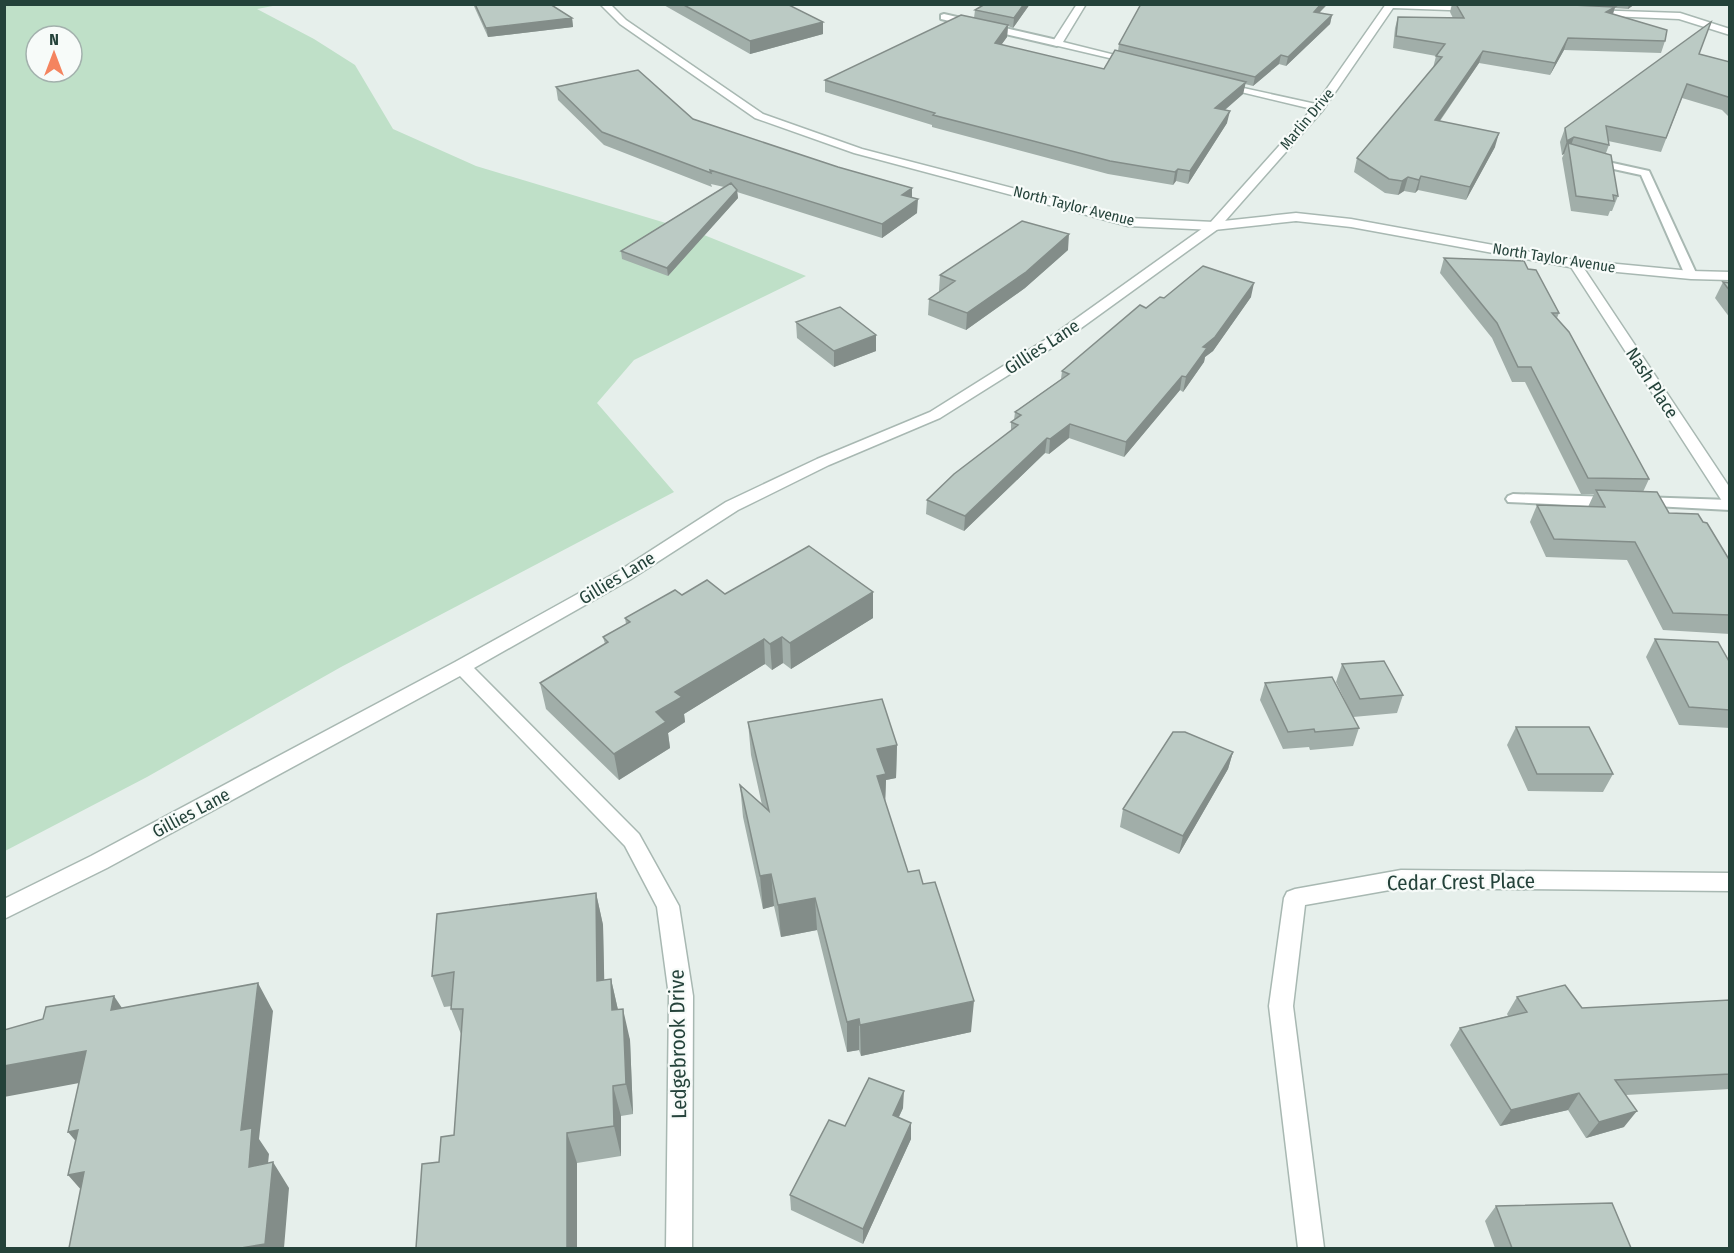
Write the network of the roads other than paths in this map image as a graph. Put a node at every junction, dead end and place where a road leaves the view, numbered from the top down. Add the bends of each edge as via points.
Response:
1 (604, 4) edge
2 (1082, 4) edge
3 (1391, 5) edge
4 (1483, 9) edge
5 (1576, 12) edge
6 (944, 17) dead end
7 (1730, 32) edge
8 (1057, 43) junction
9 (1150, 67) edge
10 (1206, 80) edge
11 (1319, 108) junction
12 (1580, 158) edge
13 (1214, 226) junction
14 (1575, 264) junction
15 (1691, 275) junction
16 (1730, 276) edge
17 (1513, 499) dead end
18 (1730, 503) edge
19 (462, 667) junction
20 (1730, 882) edge
21 (4, 910) edge
22 (679, 1248) edge
23 (1311, 1248) edge

1 - 13 street, North Taylor Avenue via 623,22 759,116 858,151 1128,222
2 - 8 street
3 - 4 street
3 - 11 street, Marlin Drive
5 - 7 street via 1684,13
6 - 8 lane
8 - 9 street
10 - 11 street
11 - 13 street, Marlin Drive
12 - 15 lane via 1645,173
13 - 14 street, North Taylor Avenue via 1296,217 1352,223
13 - 19 street, Gillies Lane via 1061,336 935,415 732,506 625,575
14 - 15 street, North Taylor Avenue
14 - 18 street, Nash Place
15 - 16 street, North Taylor Avenue
17 - 18 lane
19 - 21 street, Gillies Lane
19 - 22 street, Ledgebrook Drive via 632,840 668,906 681,996
20 - 23 street, Cedar Crest Place via 1401,879 1294,898 1281,1006

